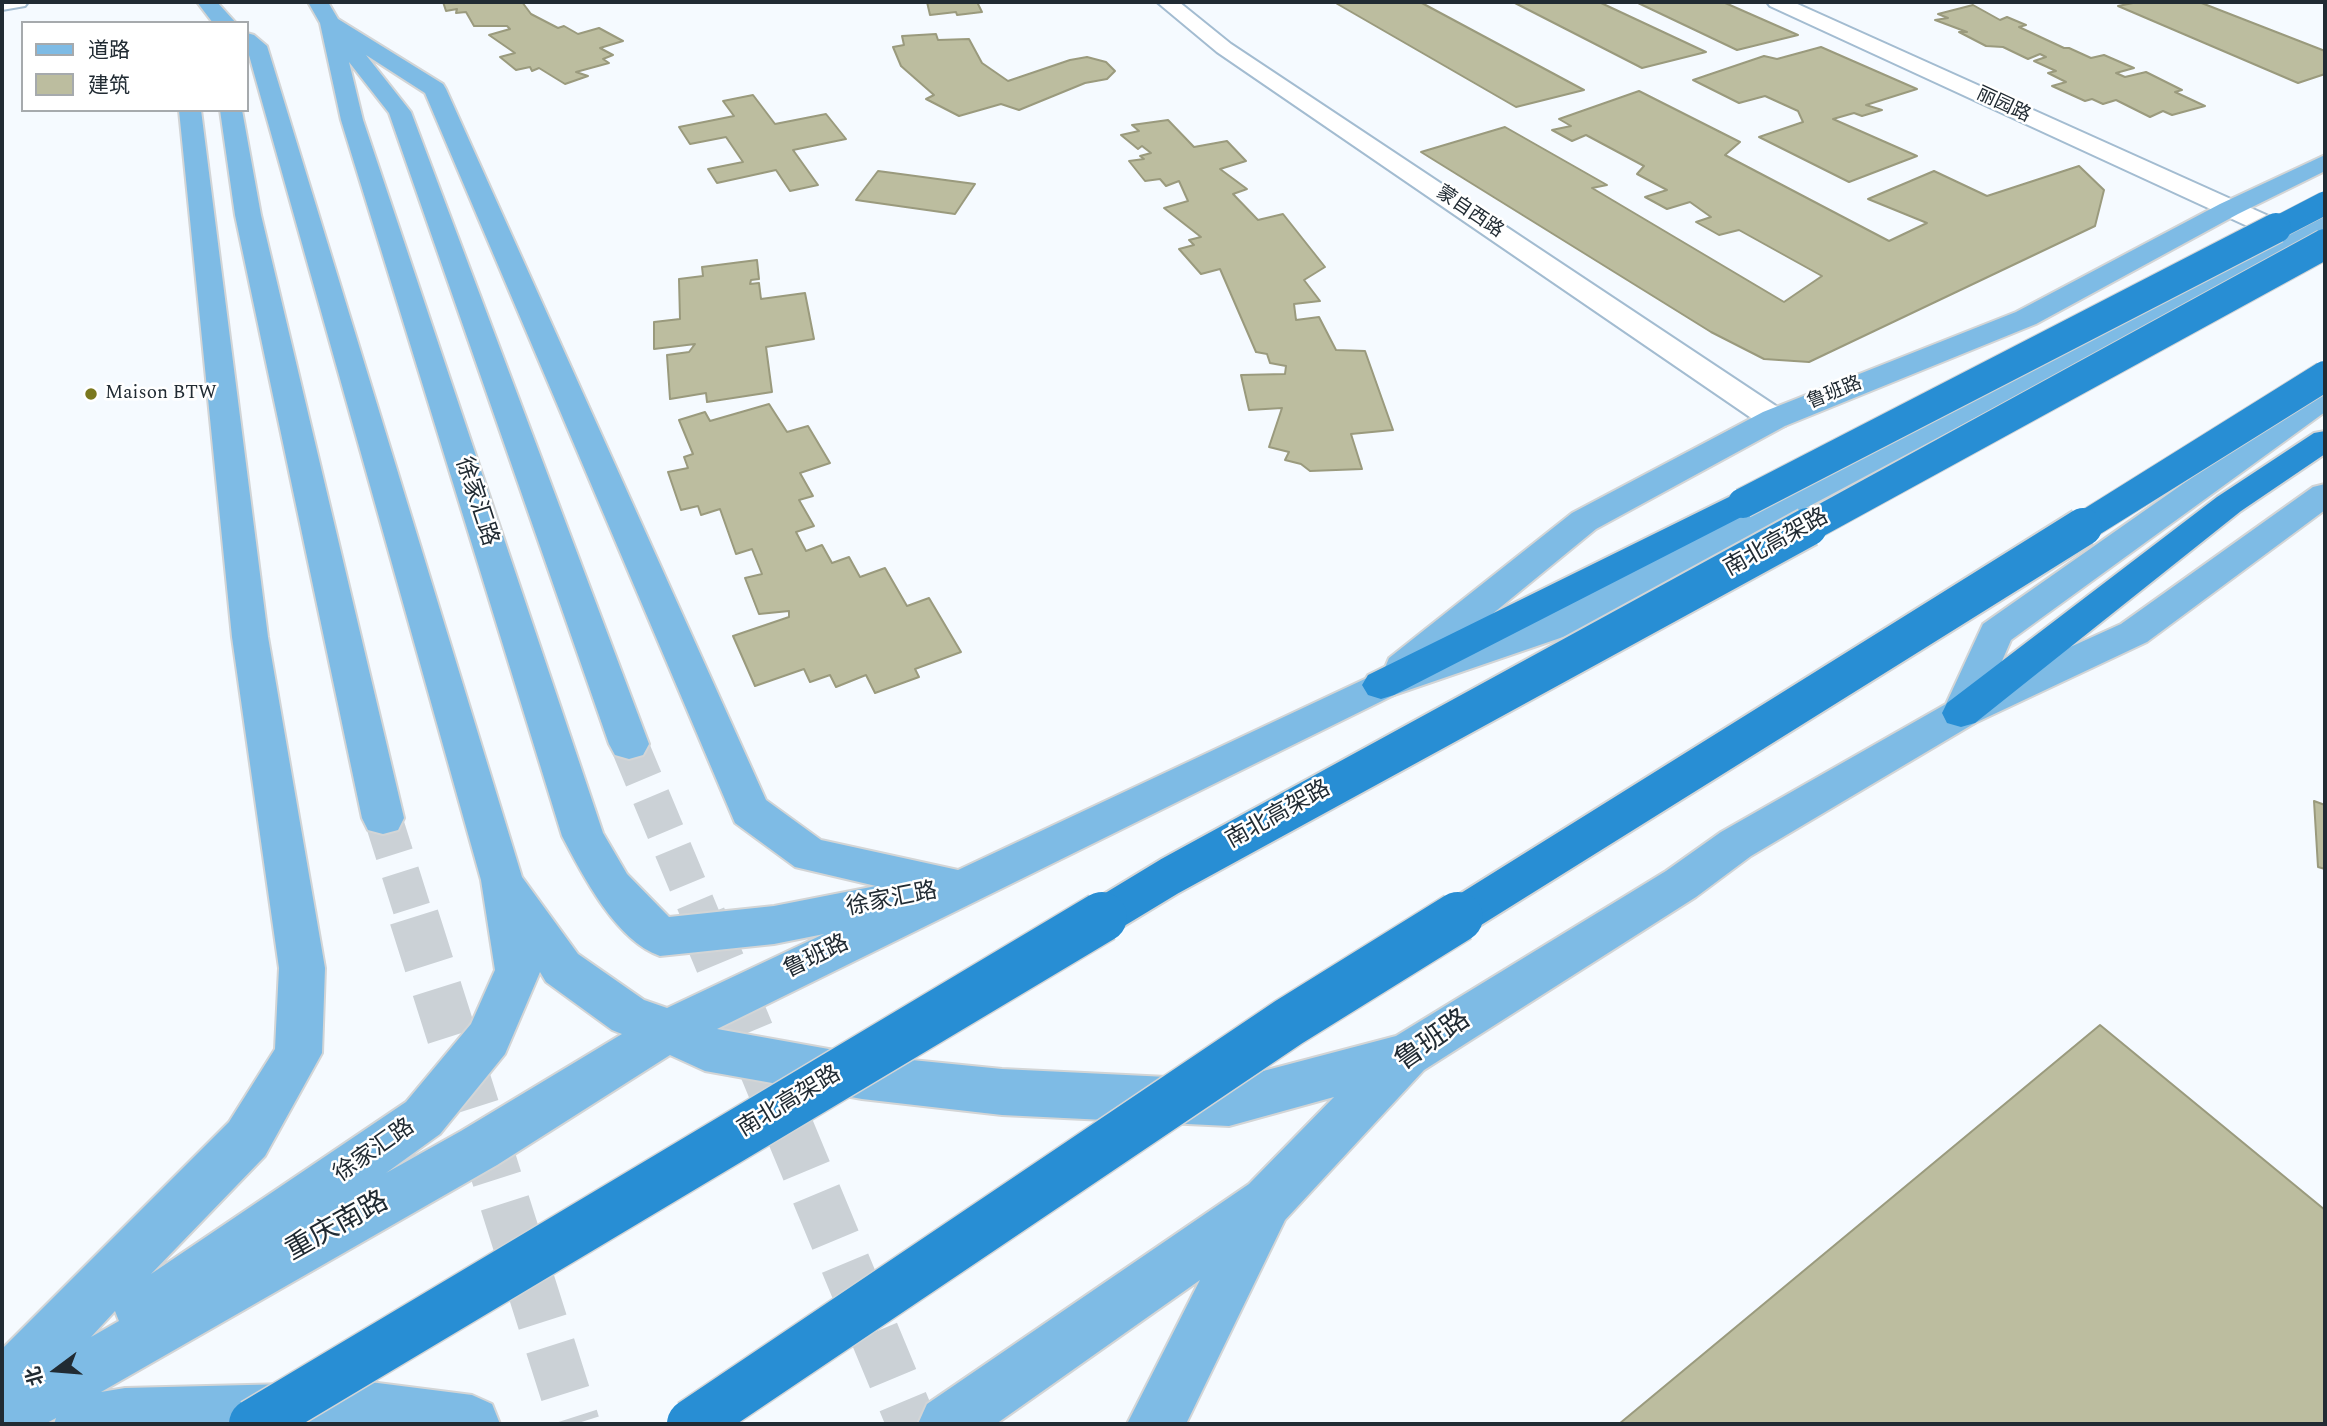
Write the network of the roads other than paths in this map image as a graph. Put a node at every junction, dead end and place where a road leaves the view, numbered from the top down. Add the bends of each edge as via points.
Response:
1 (18, 2) edge
2 (1167, 2) edge
3 (1777, 2) edge
4 (2, 4) edge
5 (324, 12) edge
6 (248, 39) edge
7 (190, 112) edge
8 (231, 112) edge
9 (2325, 162) edge
10 (2325, 203) edge
11 (2229, 209) junction
12 (2325, 221) edge
13 (2304, 241) edge
14 (2325, 251) edge
15 (2325, 257) edge
16 (2325, 376) edge
17 (2325, 398) edge
18 (1774, 419) junction
19 (2325, 440) edge
20 (2325, 494) edge
21 (1381, 685) junction
22 (1961, 713) junction
23 (629, 744) tunnel mouth
24 (383, 818) tunnel mouth
25 (502, 880) junction
26 (963, 887) junction
27 (669, 1030) junction
28 (1407, 1055) junction
29 (1267, 1202) junction
30 (2, 1388) edge
31 (2, 1409) edge
32 (2, 1416) edge
33 (82, 1424) edge
34 (254, 1424) edge
35 (472, 1424) edge
36 (692, 1424) edge
37 (947, 1424) edge
38 (1156, 1424) edge

1 - 4 street
2 - 18 street, 蒙自西路 via 1224,48
3 - 11 street, 丽园路
5 - 23 main road via 400,112
5 - 26 main road, 徐家汇路 via 435,89 750,811 810,855
5 - 26 main road, 徐家汇路 via 352,121 583,836 612,887 660,937 774,925
6 - 25 main road, 徐家汇路 via 257,46 261,59
7 - 30 main road via 250,636 302,968 298,1053 247,1139
8 - 24 main road via 248,215
9 - 11 main road, 鲁班路
10 - 21 highway, bridge
11 - 13 street, 丽园路
11 - 18 main road, 鲁班路 via 2026,318
12 - 13 main road, 鲁班路
13 - 14 street, 丽园路
13 - 15 street, 丽园路
13 - 21 main road, 鲁班路 via 1553,626
13 - 34 highway, 南北高架路, bridge via 1170,876
16 - 36 highway, bridge via 1289,1022
17 - 22 main road via 1996,633
18 - 21 main road, 鲁班路 via 1584,521
19 - 22 highway via 2229,504
20 - 22 main road, 鲁班路 via 2134,634
21 - 26 main road, 鲁班路
22 - 28 main road, 鲁班路 via 1736,844 1681,884
25 - 27 main road via 562,968 628,1015
25 - 31 main road, 徐家汇路 via 518,970 488,1039 423,1118
26 - 27 main road, 鲁班路
27 - 28 main road via 705,1049 862,1077 1002,1092 1229,1103
27 - 32 main road, 重庆南路 via 479,1148
28 - 29 main road, 鲁班路
29 - 37 main road, 鲁班路
29 - 38 main road
33 - 35 main road via 125,1416 370,1410

